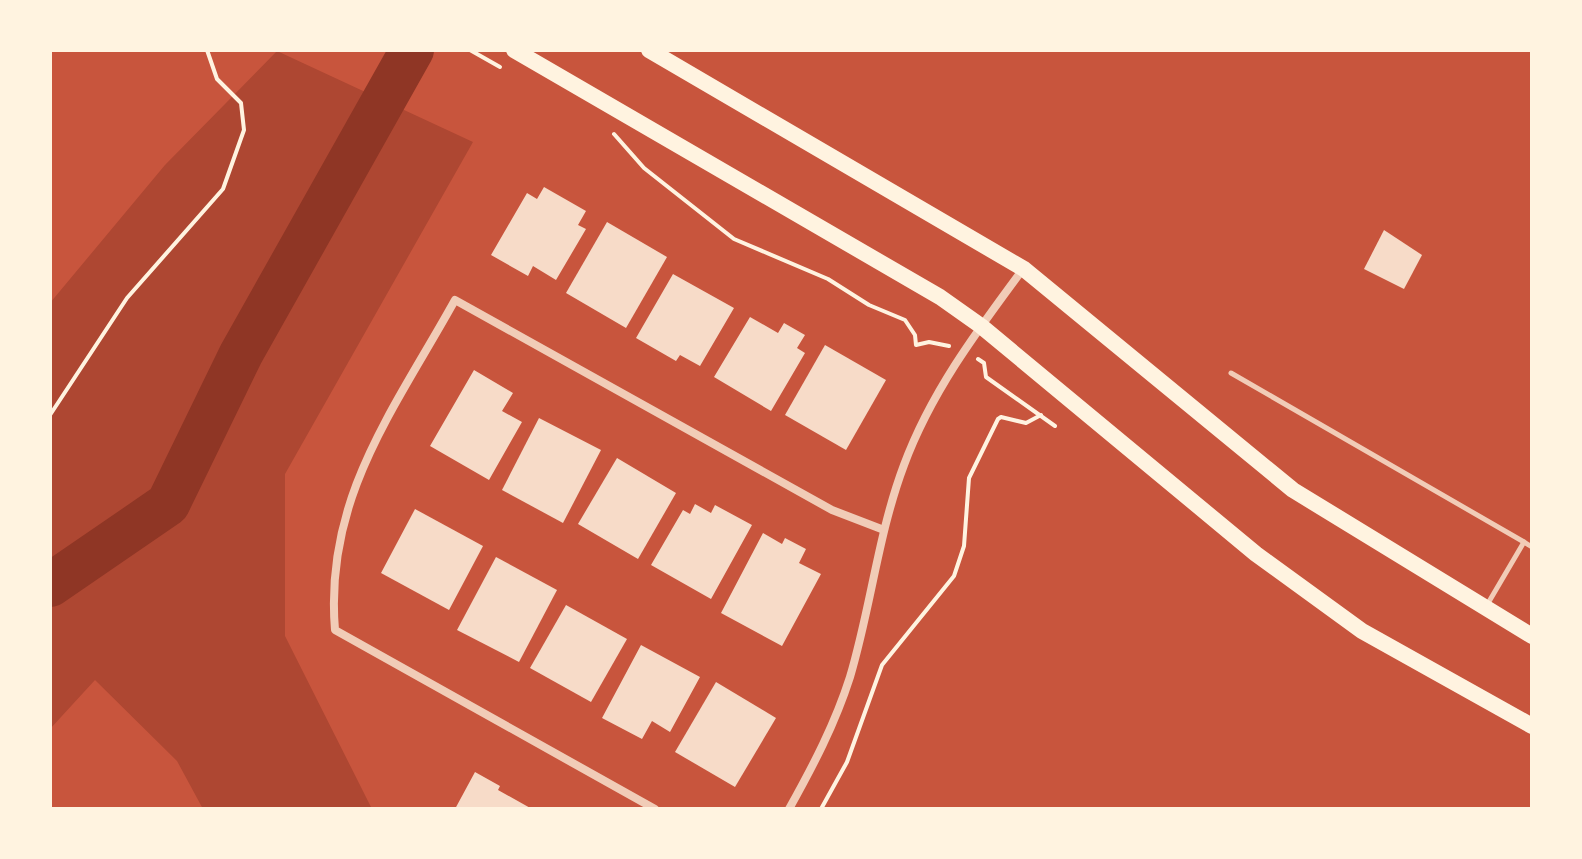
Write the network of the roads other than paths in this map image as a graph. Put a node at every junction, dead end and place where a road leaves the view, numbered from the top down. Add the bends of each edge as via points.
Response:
1 (514, 50) edge
2 (649, 50) edge
3 (1024, 269) junction
4 (981, 326) junction
5 (1231, 373) dead end
6 (884, 530) junction
7 (1524, 542) junction
8 (1532, 547) edge
9 (1484, 610) junction
10 (1532, 636) edge
11 (1532, 726) edge
12 (655, 809) edge
13 (789, 809) edge

1 - 4 main road via 889,265
2 - 3 main road
3 - 4 street
3 - 9 main road via 1293,490
4 - 6 street via 915,436
4 - 11 main road via 1256,554 1362,631
5 - 7 lane
6 - 12 street via 832,510 455,300 347,503 335,553 335,630
6 - 13 street via 850,677 824,744
7 - 8 lane
7 - 9 lane
9 - 10 main road

